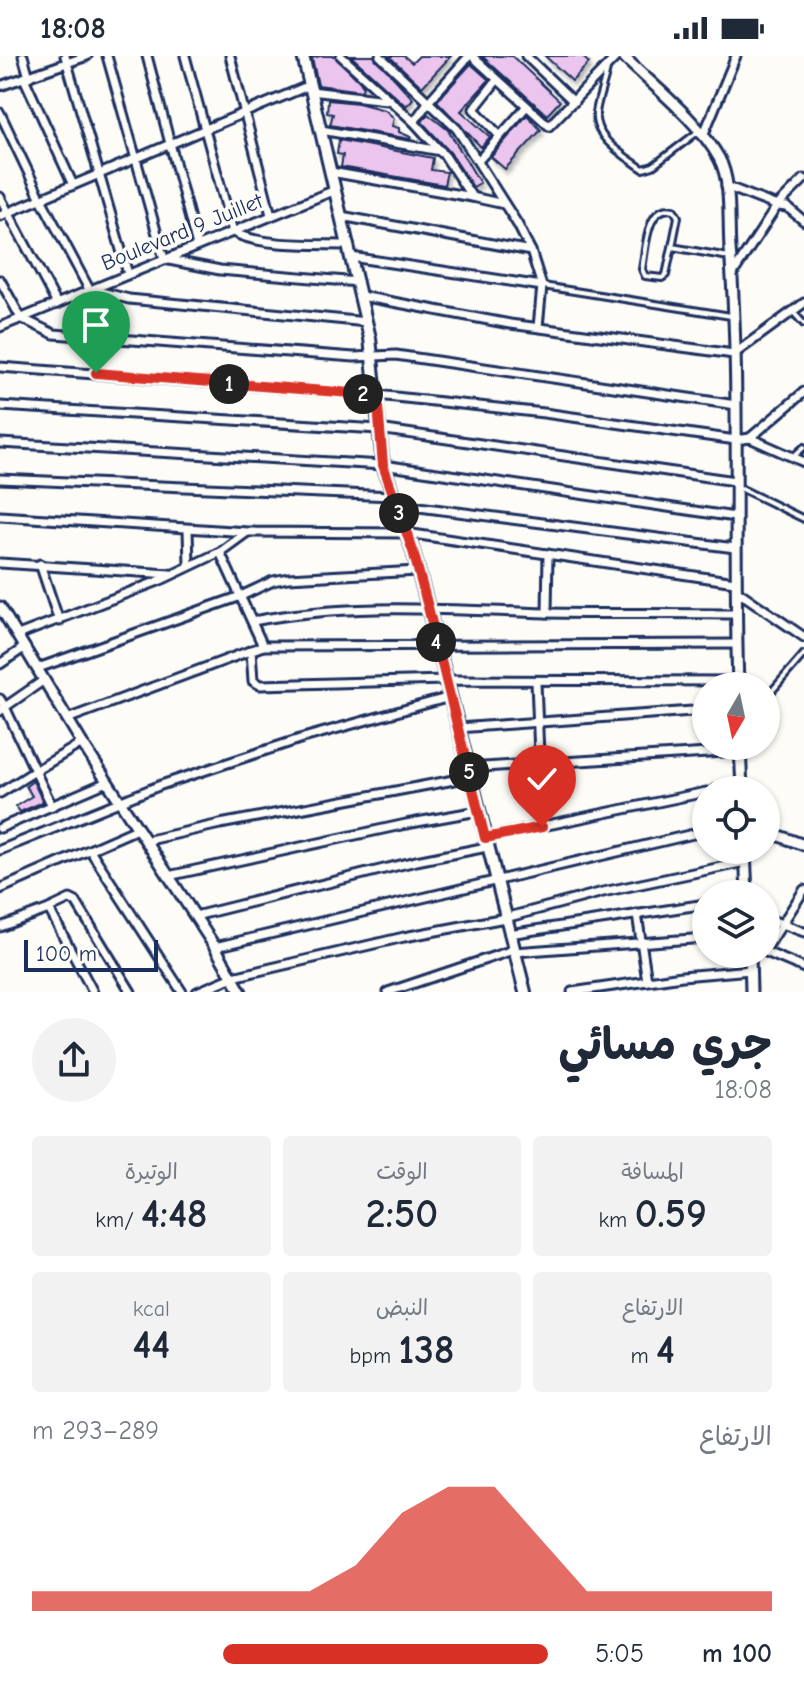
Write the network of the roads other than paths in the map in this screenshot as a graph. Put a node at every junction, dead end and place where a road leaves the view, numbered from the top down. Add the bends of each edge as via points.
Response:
1 (23, 56) edge
2 (87, 56) edge
3 (107, 56) edge
4 (147, 56) edge
5 (185, 56) edge
6 (230, 56) edge
7 (303, 56) edge
8 (341, 56) edge
9 (380, 56) edge
10 (471, 56) edge
11 (526, 56) edge
12 (620, 56) edge
13 (736, 56) edge
14 (66, 60) edge
15 (607, 66) junction
16 (26, 77) junction
17 (497, 80) junction
18 (0, 86) edge
19 (311, 88) junction
20 (388, 100) junction
21 (429, 101) junction
22 (574, 102) junction
23 (526, 107) junction
24 (0, 113) edge
25 (244, 113) junction
26 (414, 122) junction
27 (204, 129) junction
28 (321, 130) junction
29 (701, 133) junction
30 (500, 136) junction
31 (170, 143) junction
32 (441, 151) junction
33 (134, 158) junction
34 (479, 160) junction
35 (331, 172) junction
36 (98, 173) junction
37 (804, 179) edge
38 (73, 185) junction
39 (726, 186) junction
40 (335, 190) junction
41 (0, 197) edge
42 (40, 197) junction
43 (472, 197) junction
44 (504, 204) junction
45 (777, 206) junction
46 (4, 214) edge
47 (271, 215) junction
48 (341, 216) junction
49 (804, 221) edge
50 (233, 232) junction
51 (197, 246) junction
52 (672, 247) junction
53 (350, 251) junction
54 (531, 251) junction
55 (731, 258) junction
56 (164, 259) junction
57 (128, 274) junction
58 (732, 275) junction
59 (0, 280) edge
60 (358, 282) junction
61 (542, 286) junction
62 (89, 289) junction
63 (361, 296) junction
64 (804, 303) edge
65 (57, 304) junction
66 (793, 312) junction
67 (734, 316) junction
68 (21, 318) junction
69 (367, 322) junction
70 (804, 324) edge
71 (0, 327) edge
72 (538, 327) junction
73 (734, 354) junction
74 (373, 356) junction
75 (0, 367) edge
76 (804, 392) edge
77 (377, 395) junction
78 (736, 405) junction
79 (0, 406) edge
80 (379, 429) junction
81 (750, 438) junction
82 (736, 440) junction
83 (0, 443) edge
84 (804, 447) edge
85 (793, 457) junction
86 (804, 462) edge
87 (383, 465) junction
88 (0, 479) edge
89 (735, 484) junction
90 (394, 500) junction
91 (0, 516) edge
92 (735, 517) junction
93 (804, 519) edge
94 (188, 530) junction
95 (248, 532) junction
96 (406, 533) junction
97 (735, 548) junction
98 (220, 552) junction
99 (548, 554) junction
100 (0, 563) edge
101 (40, 564) junction
102 (189, 565) junction
103 (418, 571) junction
104 (173, 574) junction
105 (736, 586) junction
106 (241, 596) junction
107 (428, 607) junction
108 (1, 612) edge
109 (547, 613) junction
110 (736, 614) junction
111 (59, 621) junction
112 (253, 621) junction
113 (18, 635) junction
114 (804, 637) edge
115 (437, 644) junction
116 (737, 644) junction
117 (263, 646) junction
118 (25, 647) junction
119 (251, 650) junction
120 (804, 654) edge
121 (0, 664) edge
122 (38, 668) junction
123 (738, 672) edge
124 (44, 680) junction
125 (446, 680) junction
126 (536, 682) junction
127 (780, 682) edge
128 (692, 683) edge
129 (450, 697) junction
130 (0, 699) edge
131 (2, 709) edge
132 (692, 711) edge
133 (67, 719) junction
134 (538, 721) junction
135 (458, 728) junction
136 (82, 743) junction
137 (692, 752) edge
138 (540, 765) junction
139 (35, 771) junction
140 (469, 773) junction
141 (107, 782) junction
142 (0, 792) edge
143 (692, 795) edge
144 (119, 800) junction
145 (52, 806) junction
146 (478, 811) junction
147 (542, 827) junction
148 (0, 828) edge
149 (137, 829) junction
150 (692, 834) edge
151 (780, 836) edge
152 (145, 841) junction
153 (486, 842) junction
154 (804, 845) edge
155 (0, 850) edge
156 (90, 850) junction
157 (736, 864) edge
158 (168, 876) junction
159 (496, 880) junction
160 (0, 889) edge
161 (804, 890) edge
162 (692, 906) edge
163 (49, 909) junction
164 (637, 914) junction
165 (195, 916) junction
166 (505, 918) junction
167 (782, 924) junction
168 (0, 927) edge
169 (780, 927) edge
170 (804, 932) edge
171 (509, 934) junction
172 (692, 939) edge
173 (640, 942) junction
174 (215, 947) junction
175 (514, 951) junction
176 (780, 957) edge
177 (804, 968) edge
178 (751, 970) joint
179 (233, 977) junction
180 (647, 981) junction
181 (93, 992) edge
182 (131, 992) edge
183 (182, 992) edge
184 (197, 992) edge
185 (241, 992) edge
186 (388, 992) edge
187 (525, 992) edge
188 (572, 992) edge
189 (752, 992) edge

1 - 16 street
2 - 14 street
3 - 33 street
4 - 31 street
5 - 27 street
6 - 25 street
7 - 19 main road
8 - 20 street
9 - 21 street
10 - 17 street
10 - 21 street
11 - 22 street
12 - 15 street
12 - 29 street
13 - 29 street
14 - 16 street
14 - 36 street
15 - 22 street
15 - 29 lane via 597,126 643,169
16 - 18 street
16 - 38 street
17 - 23 street
17 - 30 street via 474,109
19 - 20 street
19 - 25 street
19 - 28 main road
20 - 26 street
21 - 26 street
21 - 34 street
22 - 23 street via 549,126
23 - 30 street
24 - 42 street
25 - 27 street
25 - 47 street
26 - 32 street
27 - 31 street
27 - 50 street
28 - 32 street
28 - 35 main road
29 - 39 street via 718,157
30 - 34 street
31 - 33 street
31 - 51 street
32 - 43 street
33 - 36 street
33 - 56 street
34 - 44 street
35 - 40 main road
35 - 43 street
36 - 38 street
36 - 57 street
37 - 45 street
38 - 42 street
39 - 45 street
39 - 55 street
40 - 47 street, Boulevard 9 Juillet
40 - 48 main road
41 - 46 street
42 - 46 street
42 - 62 street
43 - 44 street
44 - 54 street
45 - 49 street
45 - 58 street
46 - 65 street
47 - 50 street, Boulevard 9 Juillet
48 - 53 main road
48 - 54 street
50 - 51 street, Boulevard 9 Juillet
50 - 53 street
51 - 56 street, Boulevard 9 Juillet
52 - 52 lane via 666,275 645,276 652,219 665,208 678,217
52 - 55 lane
53 - 60 main road
53 - 61 street
54 - 61 street
55 - 58 street
56 - 57 street, Boulevard 9 Juillet
56 - 60 street via 220,270
57 - 62 street, Boulevard 9 Juillet
58 - 67 street
59 - 68 street
60 - 63 main road
61 - 67 lane
61 - 72 street
62 - 65 street, Boulevard 9 Juillet
62 - 69 street via 129,299
63 - 69 main road
63 - 72 street
64 - 66 street
65 - 68 street, Boulevard 9 Juillet
66 - 70 lane
66 - 73 street
67 - 73 street
68 - 71 street, Boulevard 9 Juillet
68 - 74 street via 61,335
69 - 74 main road
72 - 73 street
73 - 78 street
74 - 77 main road
74 - 78 street
75 - 77 street
76 - 81 street
77 - 80 main road
77 - 82 street
78 - 82 street
79 - 80 street
80 - 87 main road
80 - 89 street
81 - 82 street
81 - 85 street
82 - 89 street
83 - 87 street
84 - 85 lane
85 - 86 street
87 - 90 main road
87 - 92 street
88 - 90 street
89 - 92 street
89 - 93 lane
90 - 96 main road
90 - 97 street
91 - 94 street
92 - 97 street
94 - 95 street
94 - 102 street
95 - 96 street
95 - 98 street
96 - 99 street
96 - 103 main road
97 - 105 street
98 - 102 street
98 - 106 street
99 - 105 street
99 - 109 street
100 - 101 street
101 - 104 street
101 - 111 street
102 - 104 street
103 - 106 street via 288,578
103 - 107 main road
104 - 111 street
105 - 110 street
105 - 114 street
106 - 112 street
106 - 122 street
107 - 109 street
107 - 112 street via 297,612
107 - 115 main road
108 - 113 street
109 - 110 street
110 - 116 street
111 - 113 street
112 - 117 street
113 - 118 street
115 - 116 street
115 - 117 street
115 - 125 main road
116 - 123 street
117 - 119 street
118 - 121 street
118 - 122 street
119 - 125 street via 253,681 260,685
119 - 133 street
120 - 127 lane
122 - 124 street
124 - 131 street
124 - 133 street
125 - 126 street
125 - 129 main road
126 - 128 street
126 - 134 street
129 - 135 main road
129 - 144 street via 303,738
130 - 131 street
131 - 139 street
132 - 134 street
133 - 136 street
134 - 135 street
134 - 138 street
135 - 140 main road
136 - 139 street
136 - 141 street
137 - 138 street
138 - 140 street
138 - 147 street
139 - 142 street
139 - 145 street
140 - 146 main road
140 - 152 street
141 - 144 street
141 - 145 street
143 - 147 street
144 - 149 street
144 - 155 street
145 - 148 street
146 - 153 main road
146 - 158 street
147 - 153 street
149 - 152 street
149 - 156 street
150 - 159 street
151 - 154 street
152 - 158 street
153 - 159 main road
153 - 165 street
156 - 160 street
156 - 183 street
157 - 166 street
158 - 165 street
159 - 166 main road
159 - 174 street
161 - 167 street
162 - 164 street
163 - 168 street
163 - 181 street
163 - 182 street via 74,900
164 - 171 street
164 - 173 street
165 - 174 street
166 - 171 main road
166 - 179 street
167 - 169 street
167 - 170 street
171 - 175 main road
172 - 173 street
173 - 175 street
173 - 180 street
174 - 179 street
175 - 186 street
175 - 187 main road
176 - 177 street
178 - 180 street
178 - 189 street
179 - 184 street
179 - 185 street
180 - 188 street

